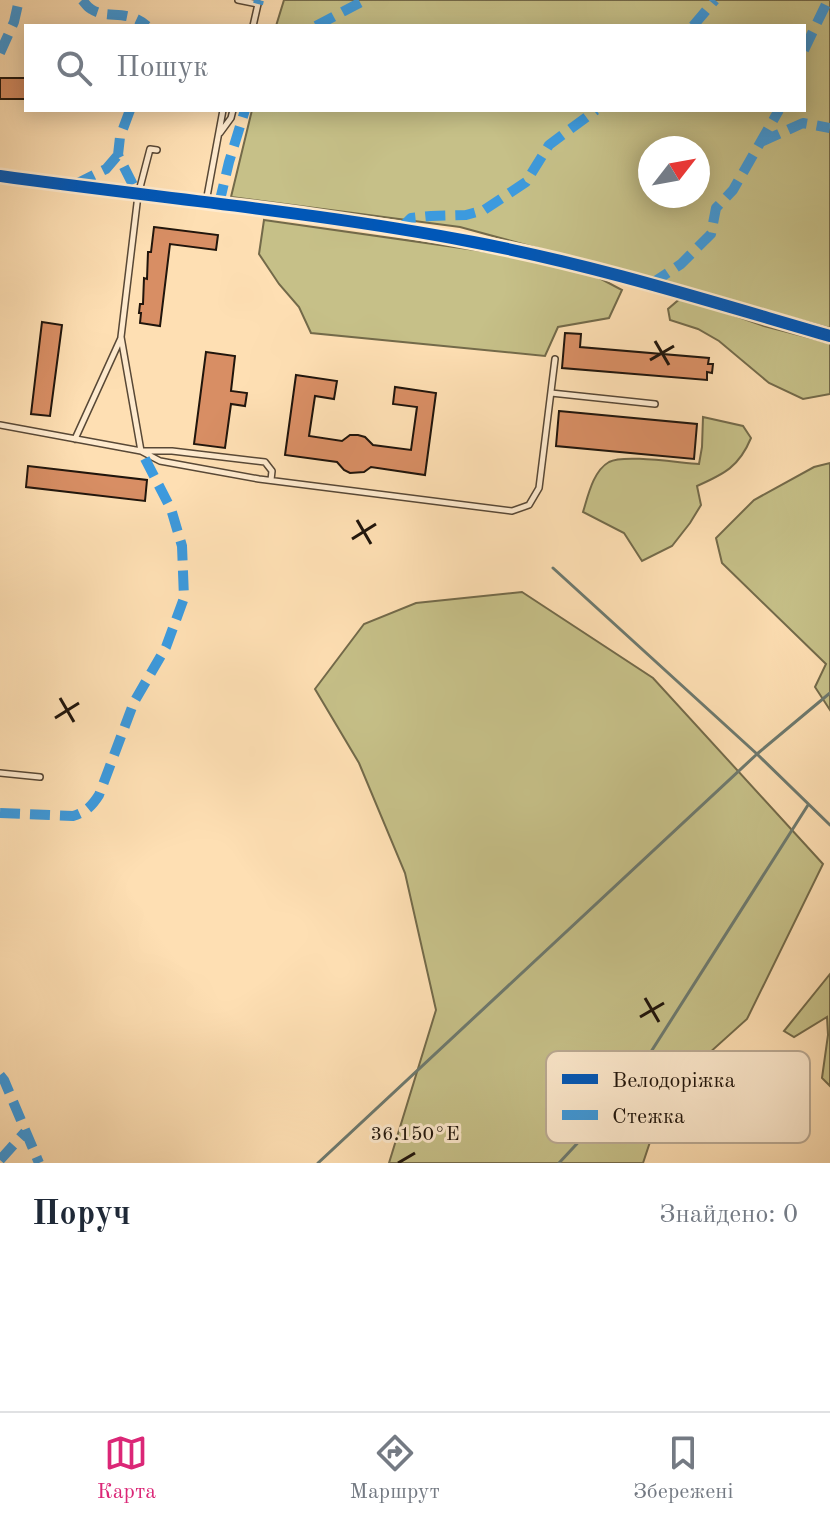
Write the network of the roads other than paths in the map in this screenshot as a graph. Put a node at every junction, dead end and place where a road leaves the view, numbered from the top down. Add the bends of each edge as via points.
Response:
1 (238, 0) edge
2 (253, 24) edge
3 (223, 112) edge
4 (232, 112) edge
5 (219, 135) junction
6 (157, 150) dead end
7 (0, 176) edge
8 (138, 195) junction
9 (206, 203) junction
10 (830, 336) edge
11 (121, 337) junction
12 (555, 359) dead end
13 (551, 393) junction
14 (655, 404) dead end
15 (0, 425) edge
16 (75, 439) junction
17 (141, 451) junction
18 (271, 480) junction
19 (0, 773) edge
20 (40, 777) dead end

1 - 2 lane via 258,4
3 - 5 lane
4 - 5 lane
5 - 9 lane
6 - 8 lane via 150,149
7 - 8 street
8 - 9 street
8 - 11 lane
9 - 10 street via 476,242 617,273
11 - 16 lane
11 - 17 lane
12 - 13 lane
13 - 14 lane
13 - 18 lane via 539,488 529,505 512,511
15 - 16 lane
16 - 17 lane
17 - 18 lane via 160,461
17 - 18 lane via 265,462
19 - 20 lane

